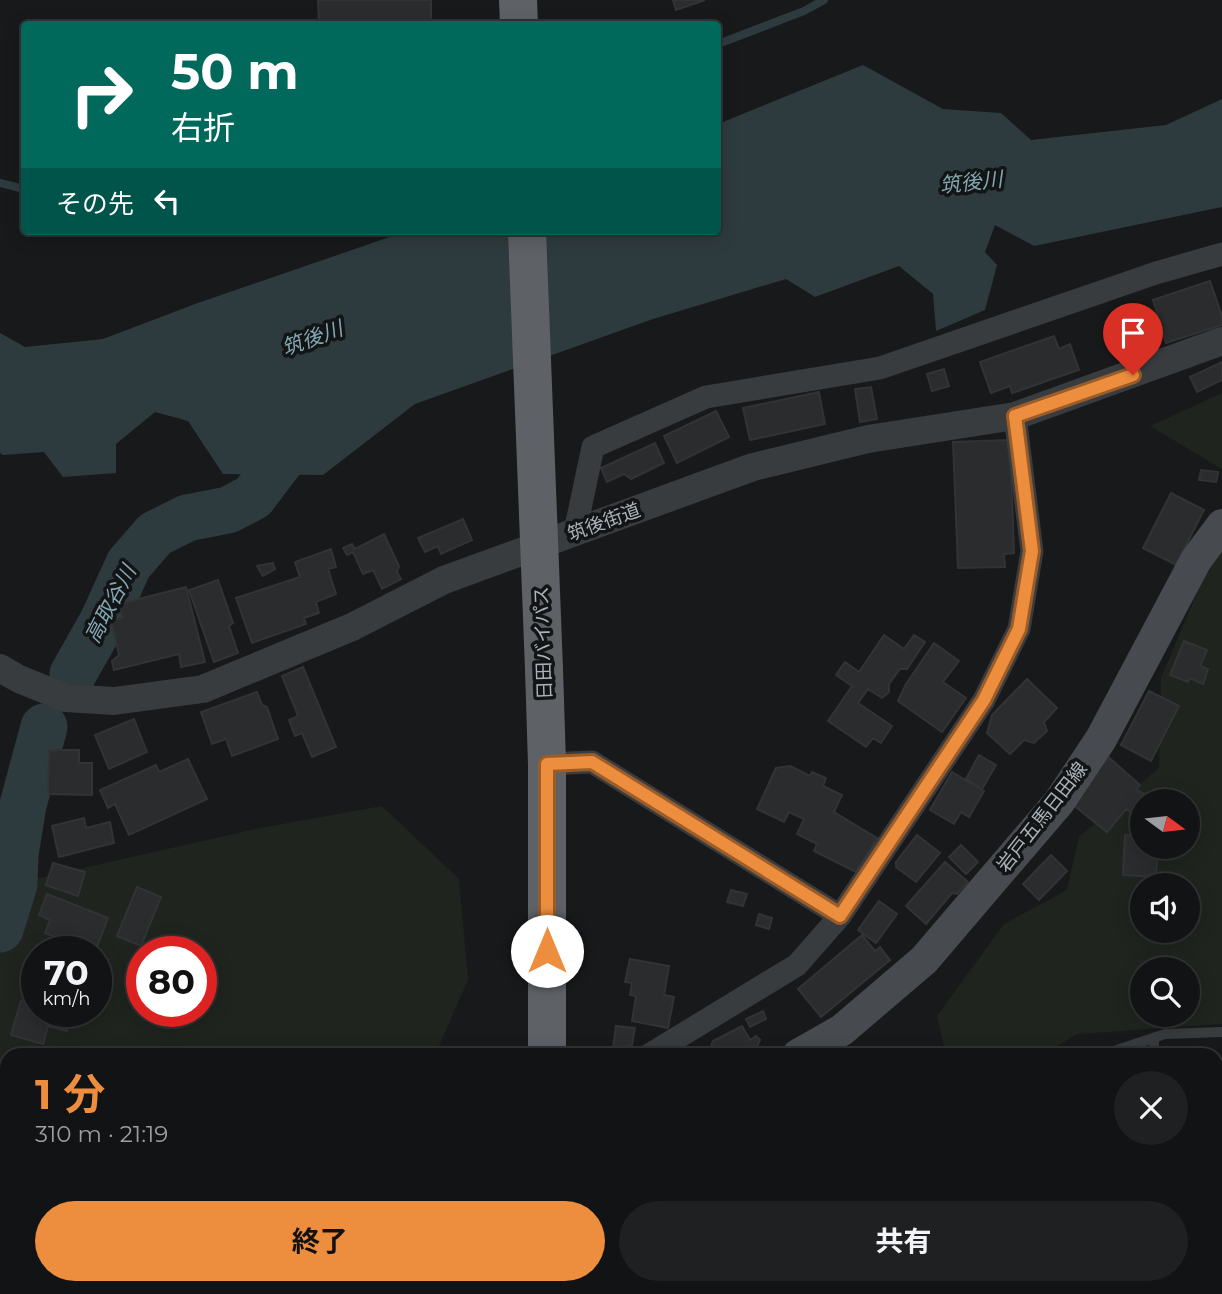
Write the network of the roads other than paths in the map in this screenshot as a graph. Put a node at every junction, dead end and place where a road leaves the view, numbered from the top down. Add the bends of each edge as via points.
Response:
1 (527, 235) edge
2 (1222, 254) edge
3 (1222, 341) edge
4 (1015, 416) junction
5 (1222, 525) edge
6 (575, 533) junction
7 (0, 668) edge
8 (547, 764) junction
9 (840, 916) junction
10 (1222, 1032) edge
11 (1154, 1038) junction
12 (547, 1048) edge
13 (661, 1048) edge
14 (810, 1048) edge
15 (1123, 1048) edge
16 (1154, 1048) edge

1 - 8 highway, 日田バイパス, bridge
2 - 6 street via 880,368 706,397 593,447
3 - 4 street, 筑後街道
4 - 6 street, 筑後街道 via 868,439 754,467
4 - 9 street via 1032,551 1019,629 984,700
5 - 14 main road, 岩戸五馬日田線 via 1196,560 1101,739 1059,802 924,960 842,1030
6 - 7 street, 筑後街道 via 444,580 352,627 203,688 114,701 66,698
8 - 9 street via 592,762
8 - 12 highway, 日田バイパス
9 - 13 street via 797,965
10 - 11 lane
11 - 15 lane
11 - 16 lane

